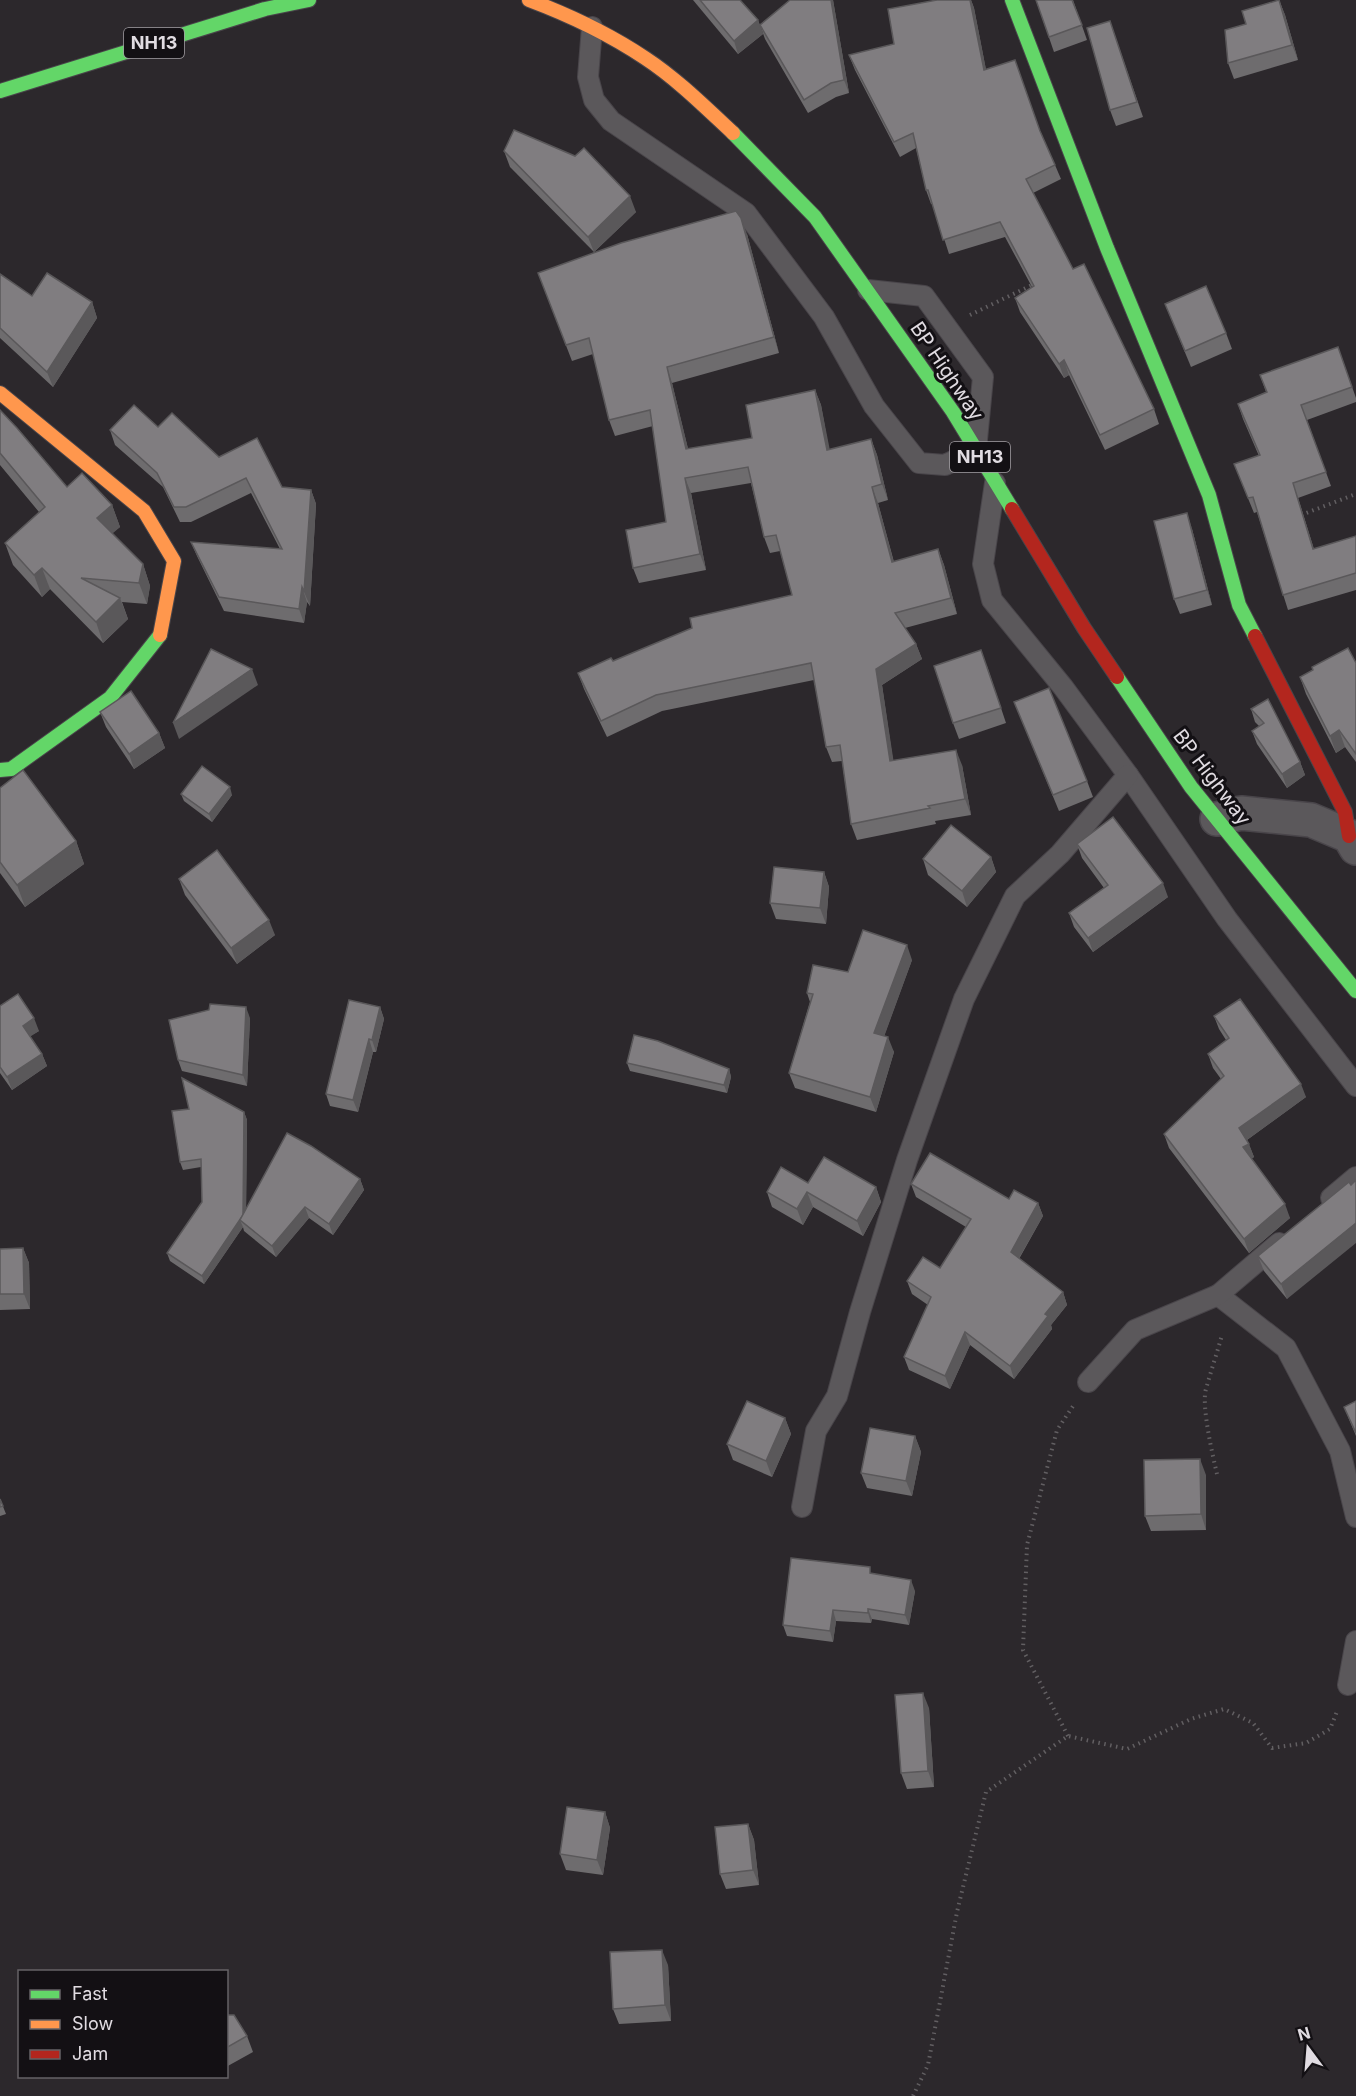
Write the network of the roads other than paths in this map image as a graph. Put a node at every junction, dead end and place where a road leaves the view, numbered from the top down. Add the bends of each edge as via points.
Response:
1 (308, 0) edge
2 (529, 0) edge
3 (1012, 0) edge
4 (560, 5) edge
5 (592, 27) junction
6 (0, 91) edge
7 (868, 290) junction
8 (0, 393) edge
9 (976, 450) junction
10 (996, 480) junction
11 (0, 770) edge
12 (1128, 775) junction
13 (1217, 819) junction
14 (1352, 842) edge
15 (1356, 992) edge
16 (1356, 1086) edge
17 (1356, 1177) edge
18 (1313, 1214) edge
19 (1296, 1228) edge
20 (1218, 1295) junction
21 (1088, 1382) road end
22 (802, 1506) dead end
23 (1356, 1517) edge
24 (1356, 1641) edge
25 (1348, 1685) road end

1 - 6 main road, NH13 via 265,9
2 - 4 main road, BP Highway / NH13
3 - 14 main road via 1107,248 1209,495 1239,605 1345,812
4 - 5 main road, BP Highway / NH13
5 - 7 main road, BP Highway / NH13 via 646,58 747,145 815,217
5 - 9 lane via 588,77 594,100 611,121 746,213 824,317 874,406 919,463 945,465
7 - 9 main road, BP Highway / NH13
7 - 9 lane via 924,297 983,376
8 - 11 main road via 144,511 174,561 160,636 110,698 11,769
9 - 10 main road, BP Highway / NH13
10 - 12 lane via 983,564 992,600
10 - 13 main road, BP Highway / NH13 via 1084,628 1191,787
12 - 16 lane via 1227,919
12 - 22 lane via 1060,854 1016,896 964,999 907,1160 837,1396 816,1431
13 - 14 street via 1241,813 1311,820
13 - 15 main road, BP Highway / NH13
17 - 18 lane
19 - 20 lane
20 - 21 lane via 1135,1330
20 - 23 lane via 1286,1348 1340,1451
24 - 25 lane

